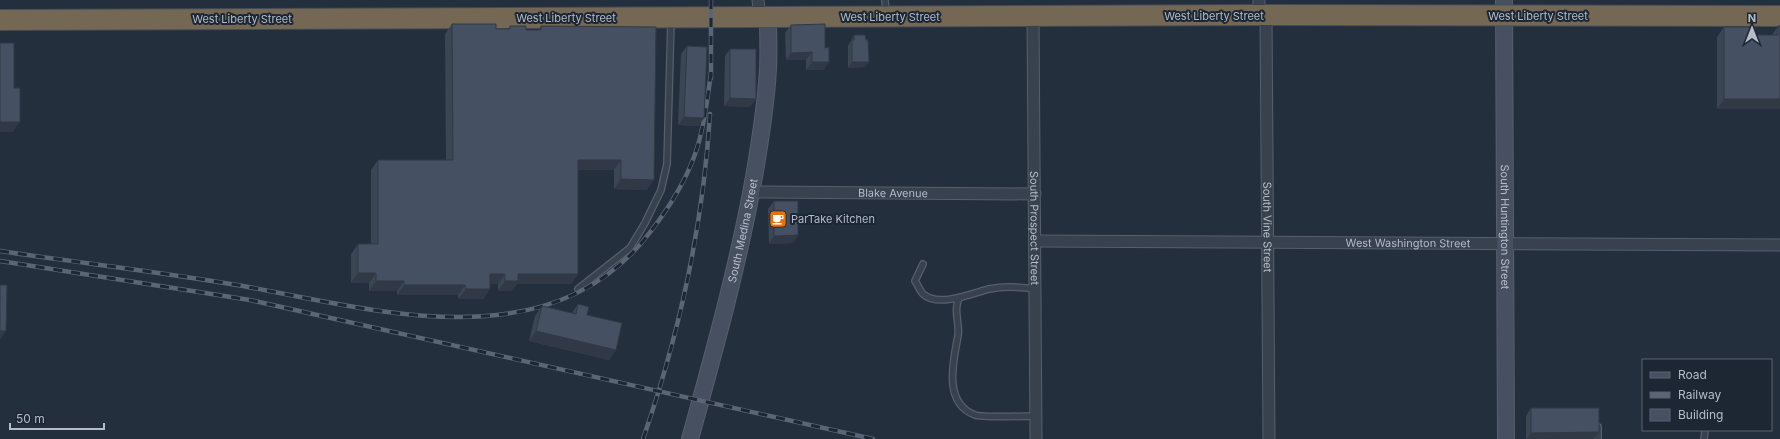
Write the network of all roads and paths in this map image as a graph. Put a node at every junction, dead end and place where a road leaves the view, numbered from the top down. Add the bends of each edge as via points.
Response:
1 (1504, 8) edge
2 (886, 9) edge
3 (1261, 10) edge
4 (762, 12) edge
5 (1780, 16) edge
6 (1033, 17) junction
7 (671, 18) junction
8 (0, 20) edge
9 (751, 192) junction
10 (1035, 194) junction
11 (1035, 241) junction
12 (1268, 243) junction
13 (1506, 244) junction
14 (1780, 245) edge
15 (923, 264) dead end
16 (578, 289) dead end
17 (1036, 289) junction
18 (959, 298) junction
19 (1036, 416) junction
20 (1598, 422) edge
21 (1705, 431) edge
22 (690, 439) edge
23 (1036, 439) edge
24 (1269, 439) edge
25 (1506, 439) edge
26 (1598, 439) edge
27 (1704, 439) edge

1 - 3 highway, West Liberty Street
1 - 5 highway, West Liberty Street
1 - 13 street, South Huntington Street
2 - 4 highway, West Liberty Street
2 - 6 highway, West Liberty Street
3 - 6 highway, West Liberty Street
3 - 12 street, South Vine Street
4 - 7 highway, West Liberty Street
4 - 9 street, South Medina Street via 768,70
6 - 10 street, South Prospect Street
7 - 8 highway, West Liberty Street
7 - 16 lane via 667,164 661,190 630,248
9 - 10 street, Blake Avenue
9 - 22 street, South Medina Street via 731,288
10 - 11 street, South Prospect Street
11 - 12 street, West Washington Street
11 - 17 street, South Prospect Street
12 - 13 street, West Washington Street
12 - 24 street, South Vine Street
13 - 14 street, West Washington Street
13 - 25 street, South Huntington Street
15 - 18 lane via 915,281 924,295 935,298
17 - 18 lane via 990,289
17 - 19 street, South Prospect Street
18 - 19 lane via 956,304 958,334 953,359 953,384 958,402 976,416
19 - 23 street, South Prospect Street
20 - 26 lane
21 - 27 lane

